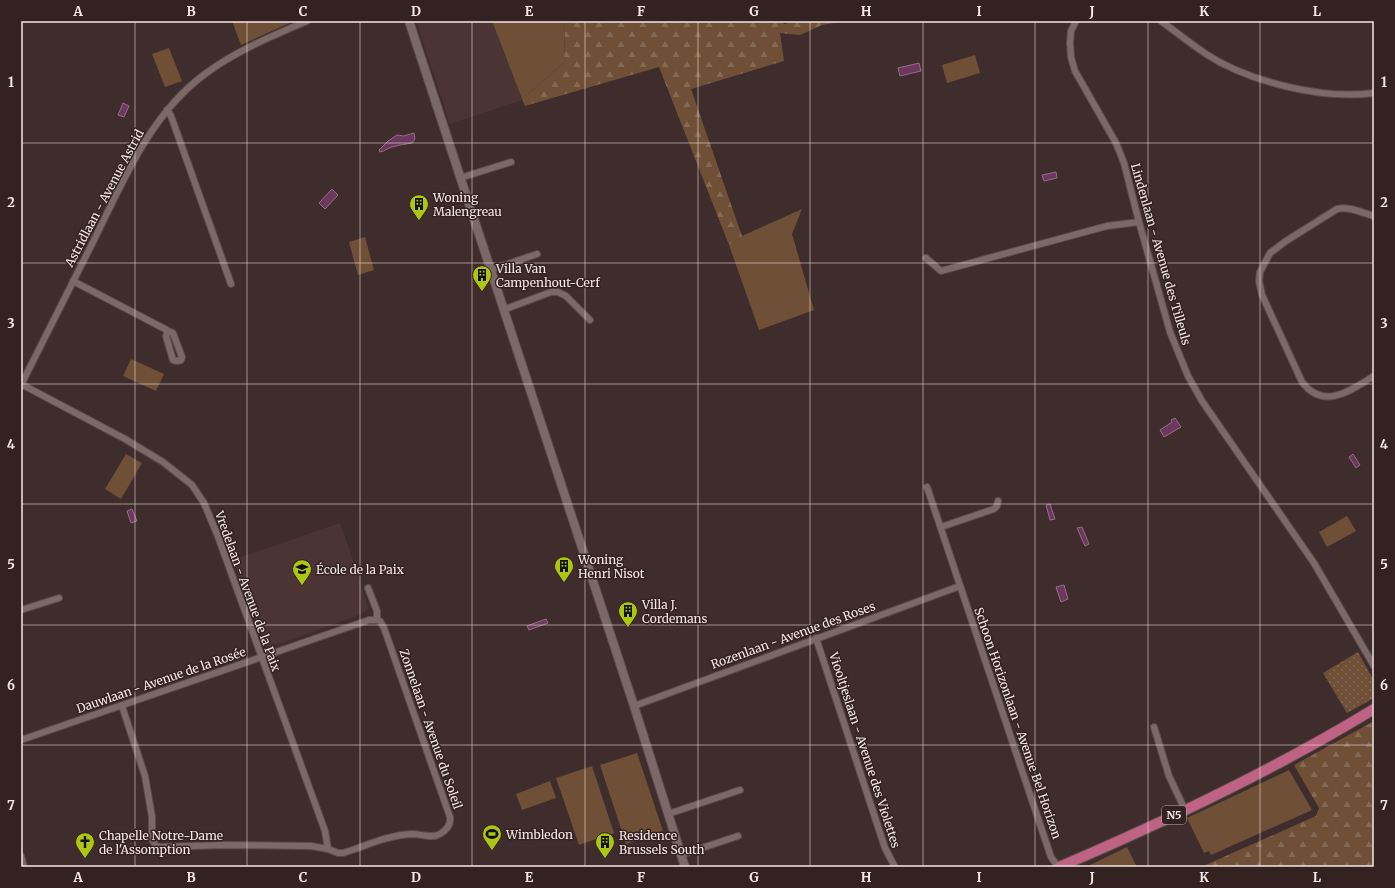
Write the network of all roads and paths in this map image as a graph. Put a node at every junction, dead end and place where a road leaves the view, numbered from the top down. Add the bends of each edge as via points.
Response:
1 (307, 21) edge
2 (409, 21) edge
3 (1076, 21) edge
4 (1161, 21) edge
5 (1374, 93) edge
6 (168, 110) junction
7 (511, 162) dead end
8 (460, 178) junction
9 (1374, 216) edge
10 (1139, 222) junction
11 (537, 254) dead end
12 (926, 258) dead end
13 (490, 270) junction
14 (73, 282) junction
15 (231, 284) dead end
16 (503, 310) junction
17 (590, 320) dead end
18 (168, 331) dead end
19 (1374, 376) edge
20 (21, 384) edge
21 (927, 487) dead end
22 (998, 501) dead end
23 (941, 527) junction
24 (960, 586) junction
25 (368, 588) dead end
26 (59, 598) dead end
27 (21, 610) edge
28 (377, 620) junction
29 (816, 638) junction
30 (262, 657) junction
31 (1374, 666) edge
32 (122, 706) junction
33 (634, 706) junction
34 (1374, 709) edge
35 (1154, 727) dead end
36 (21, 740) edge
37 (740, 790) dead end
38 (1185, 810) junction
39 (668, 814) junction
40 (738, 836) dead end
41 (328, 849) junction
42 (681, 854) junction
43 (21, 856) edge
44 (24, 867) edge
45 (685, 867) edge
46 (895, 867) edge
47 (1058, 867) edge

1 - 6 street, Astridlaan - Avenue Astrid via 233,56 204,75
2 - 8 street
3 - 10 street, Lindenlaan - Avenue des Tilleuls via 1071,31 1070,58 1075,72 1116,143 1124,163
4 - 5 street via 1207,54 1244,73 1312,92 1342,95
6 - 14 street, Astridlaan - Avenue Astrid via 152,129 130,166
6 - 15 street
7 - 8 street
8 - 13 street
9 - 19 street via 1350,209 1337,209 1270,253 1260,272 1259,281 1262,295 1306,388 1332,397 1348,392
10 - 12 street via 1107,226 941,271
10 - 31 street, Lindenlaan - Avenue des Tilleuls via 1170,332 1188,376 1202,401 1314,563
11 - 13 street
13 - 16 street
14 - 18 street
14 - 20 street, Astridlaan - Avenue Astrid
16 - 17 street via 551,292 558,292 566,296
16 - 33 street
20 - 30 street, Vredelaan - Avenue de la Paix via 157,458 192,486 204,503 217,534
21 - 23 street, Schoon Horizonlaan - Avenue Bel Horizon
22 - 23 street via 994,509
23 - 24 street, Schoon Horizonlaan - Avenue Bel Horizon
24 - 29 street, Rozenlaan - Avenue des Roses
24 - 47 street, Schoon Horizonlaan - Avenue Bel Horizon via 1051,857
25 - 28 street, Zonnelaan - Avenue du Soleil via 378,612
26 - 27 street
28 - 30 street, Dauwlaan - Avenue de la Rosée via 369,620
28 - 41 street, Zonnelaan - Avenue du Soleil via 384,628 451,822 448,828 433,837 414,834 386,838 344,853
29 - 33 street, Rozenlaan - Avenue des Roses
29 - 46 street, Viooltjeslaan - Avenue des Violettes via 885,848
30 - 32 street, Dauwlaan - Avenue de la Rosée
30 - 41 street, Vredelaan - Avenue de la Paix via 325,831
32 - 36 street, Dauwlaan - Avenue de la Rosée
32 - 41 street via 145,776 152,816 152,839 156,846 311,846
33 - 39 street
34 - 38 main road, N5 via 1288,760
35 - 38 street via 1169,776
37 - 39 street
38 - 47 main road, N5
39 - 42 street
40 - 42 street
42 - 45 street
43 - 44 street

